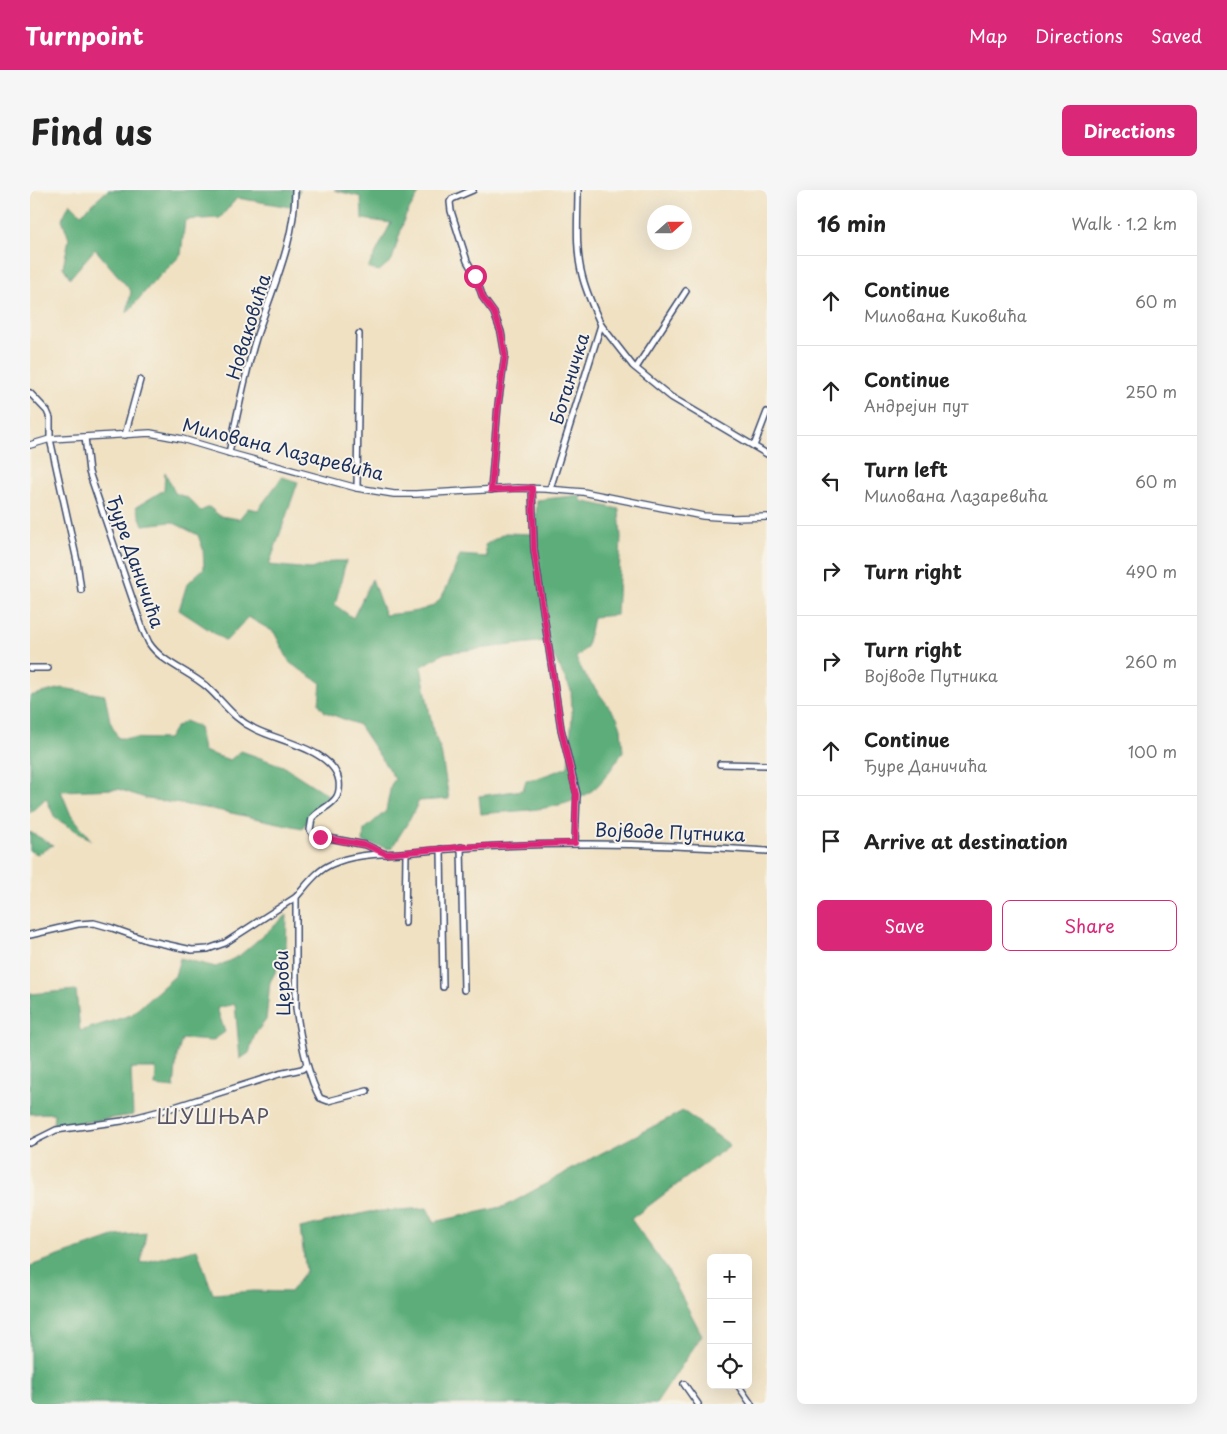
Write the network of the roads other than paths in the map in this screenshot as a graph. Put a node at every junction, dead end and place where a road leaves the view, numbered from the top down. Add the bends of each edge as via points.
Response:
1 (295, 190) edge
2 (473, 190) edge
3 (578, 190) edge
4 (686, 291) dead end
5 (601, 325) junction
6 (359, 334) dead end
7 (636, 368) junction
8 (140, 380) dead end
9 (30, 393) edge
10 (767, 412) edge
11 (125, 435) junction
12 (85, 437) junction
13 (50, 439) junction
14 (30, 445) edge
15 (754, 446) junction
16 (229, 453) junction
17 (767, 454) edge
18 (357, 488) junction
19 (532, 488) junction
20 (550, 489) junction
21 (491, 490) junction
22 (767, 517) edge
23 (81, 590) dead end
24 (30, 668) edge
25 (48, 668) dead end
26 (720, 764) dead end
27 (767, 765) edge
28 (575, 843) junction
29 (461, 847) junction
30 (441, 849) junction
31 (767, 851) edge
32 (406, 853) junction
33 (386, 854) junction
34 (296, 897) junction
35 (405, 923) dead end
36 (30, 935) edge
37 (443, 987) dead end
38 (464, 990) dead end
39 (306, 1066) junction
40 (367, 1091) dead end
41 (30, 1143) edge
42 (684, 1384) dead end
43 (741, 1389) edge
44 (698, 1404) edge
45 (751, 1404) edge

1 - 16 street, Новаковића via 295,208 283,262 256,340
2 - 21 street via 450,202 467,261 501,332 505,355
3 - 5 street, Ботаничка via 578,246 582,274
4 - 7 street
5 - 7 street
5 - 20 street, Ботаничка
6 - 18 street
7 - 15 street via 671,397
8 - 11 street
9 - 13 street via 47,411
10 - 15 street
11 - 12 street, Милована Лазаревића
11 - 16 street, Милована Лазаревића via 150,433
12 - 13 street, Милована Лазаревића
12 - 33 street, Ђуре Даничића via 89,472 149,644 162,657 206,687 229,712 254,729 307,750 332,767 339,780 336,799 312,818 310,830 313,835 366,845
13 - 14 street, Милована Лазаревића
13 - 23 street
15 - 17 street
16 - 18 street, Милована Лазаревића
18 - 21 street, Милована Лазаревића via 407,494
19 - 20 street, Милована Лазаревића
19 - 21 street, Милована Лазаревића
19 - 28 street via 534,550 561,728 576,794
20 - 22 street, Милована Лазаревића via 583,492 703,516
24 - 25 street
26 - 27 street
28 - 29 street, Војводе Путника
28 - 31 street, Војводе Путника
29 - 30 street, Војводе Путника
29 - 38 street
30 - 32 street, Војводе Путника
30 - 37 street
32 - 33 street, Војводе Путника
32 - 35 street
33 - 34 street, Војводе Путника via 363,855 326,867
34 - 36 street via 225,943 208,949 192,950 146,940 94,923
34 - 39 street, Церови via 296,1008
39 - 40 street, Церови via 319,1096 324,1100
39 - 41 street via 302,1070 278,1074 122,1121 56,1130
42 - 44 street
43 - 45 street

